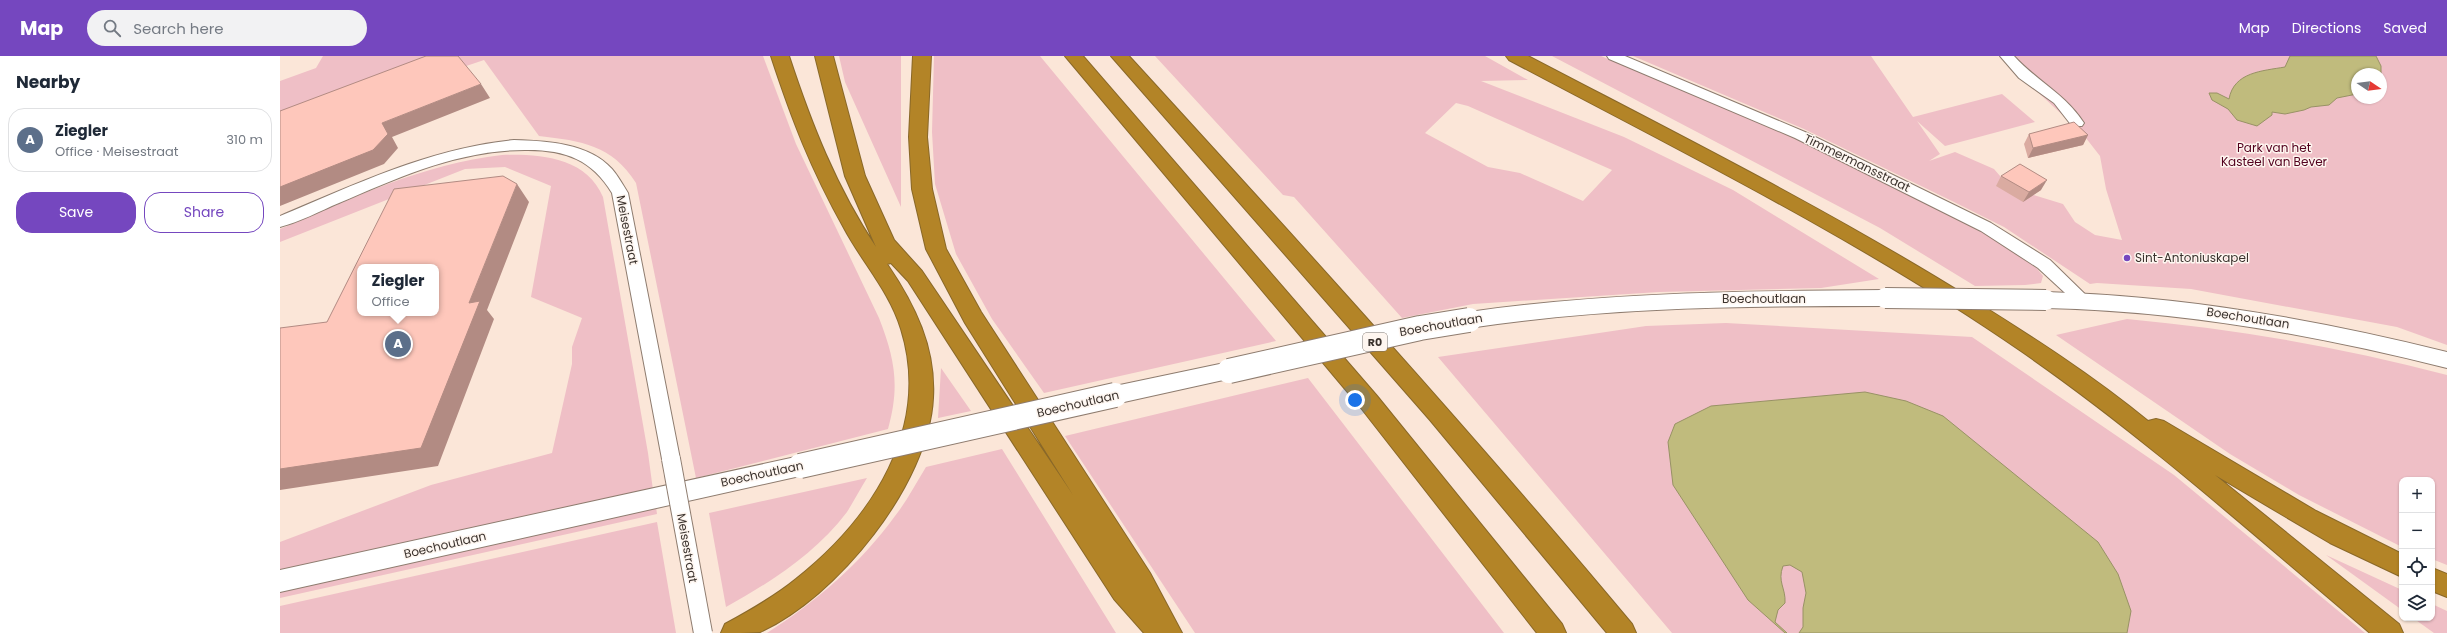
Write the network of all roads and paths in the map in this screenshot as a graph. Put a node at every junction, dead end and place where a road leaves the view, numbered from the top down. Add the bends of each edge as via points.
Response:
1 (780, 56) edge
2 (824, 56) edge
3 (922, 56) edge
4 (1074, 56) edge
5 (1120, 56) edge
6 (1515, 56) edge
7 (1614, 56) edge
8 (2007, 56) edge
9 (2077, 122) dead end
10 (280, 222) edge
11 (885, 243) junction
12 (898, 295) junction
13 (2083, 300) junction
14 (2447, 360) edge
15 (2104, 398) junction
16 (2399, 565) edge
17 (2435, 580) edge
18 (280, 581) edge
19 (2447, 586) edge
20 (703, 633) edge
21 (734, 633) edge
22 (1160, 633) edge
23 (1169, 633) edge
24 (1553, 633) edge
25 (1623, 633) edge
26 (2390, 633) edge

1 - 12 highway via 811,146 848,220
2 - 11 highway via 855,176
3 - 23 highway via 918,137 922,189 936,249 973,317 1141,582
4 - 24 highway via 1369,402
5 - 25 highway, R0 via 1355,318
6 - 15 highway via 1812,212 2027,344
7 - 13 street, Timmermansstraat via 1800,134 1980,224 2035,257
8 - 9 street via 2024,75 2059,100
10 - 20 street, Meisestraat, bridge via 416,166 479,149 507,146 554,147 581,154 597,162 612,176 620,193
11 - 12 highway
11 - 22 highway via 915,276 1123,591
12 - 21 highway via 913,329 920,355 923,388 921,414 913,444 896,480 875,515 847,548 814,580 771,612
13 - 14 main road, Boechoutlaan via 2154,305 2248,317 2306,327
13 - 18 main road, Boechoutlaan, bridge via 1684,300 1579,306 1469,320 1420,328
15 - 16 highway via 2279,503 2366,550
15 - 26 highway
17 - 19 highway

